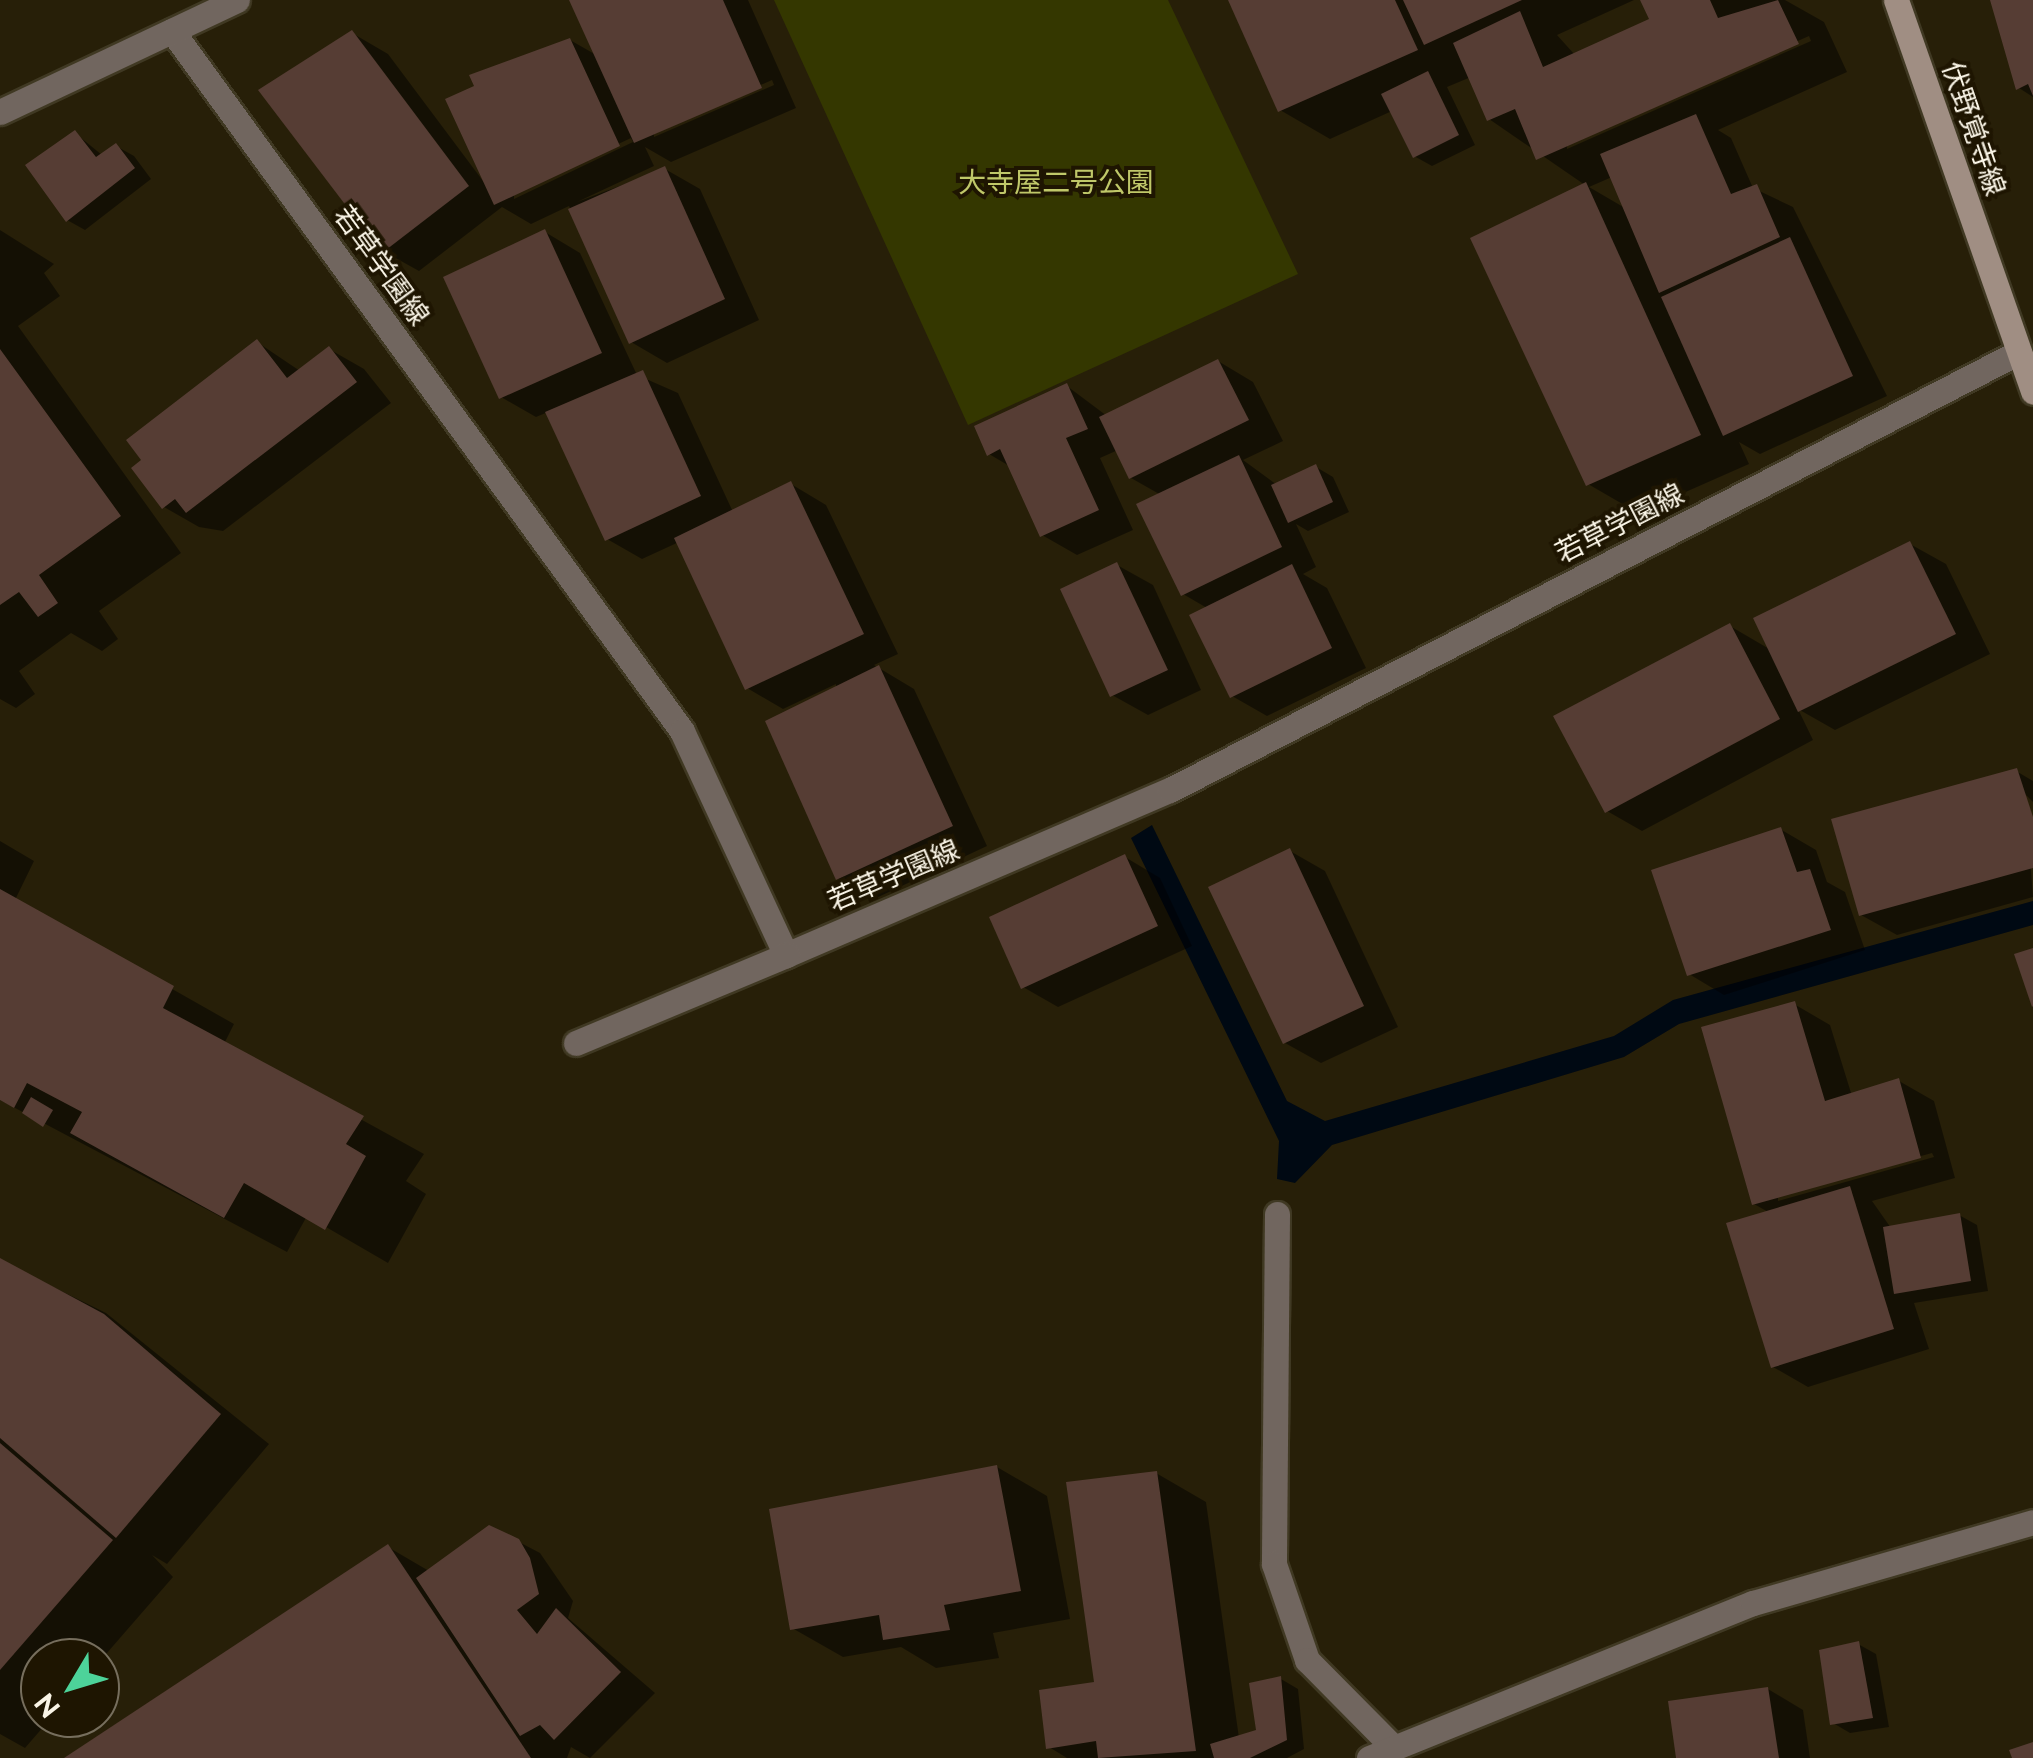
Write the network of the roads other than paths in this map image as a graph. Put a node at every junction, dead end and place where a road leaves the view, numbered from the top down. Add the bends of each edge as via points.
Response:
1 (237, 0) edge
2 (1896, 0) edge
3 (172, 30) junction
4 (0, 112) edge
5 (2019, 352) junction
6 (2033, 392) edge
7 (786, 954) junction
8 (576, 1043) dead end
9 (1277, 1214) dead end
10 (2033, 1522) edge
11 (1394, 1748) junction
12 (1369, 1758) edge

1 - 3 street
2 - 5 main road, 伏野覚寺線
3 - 4 street
3 - 7 street, 若草学園線 via 682,731
5 - 6 main road, 伏野覚寺線
5 - 7 street, 若草学園線 via 1170,790
7 - 8 street
9 - 11 street via 1274,1564 1306,1660
10 - 11 street via 1752,1604
11 - 12 street

